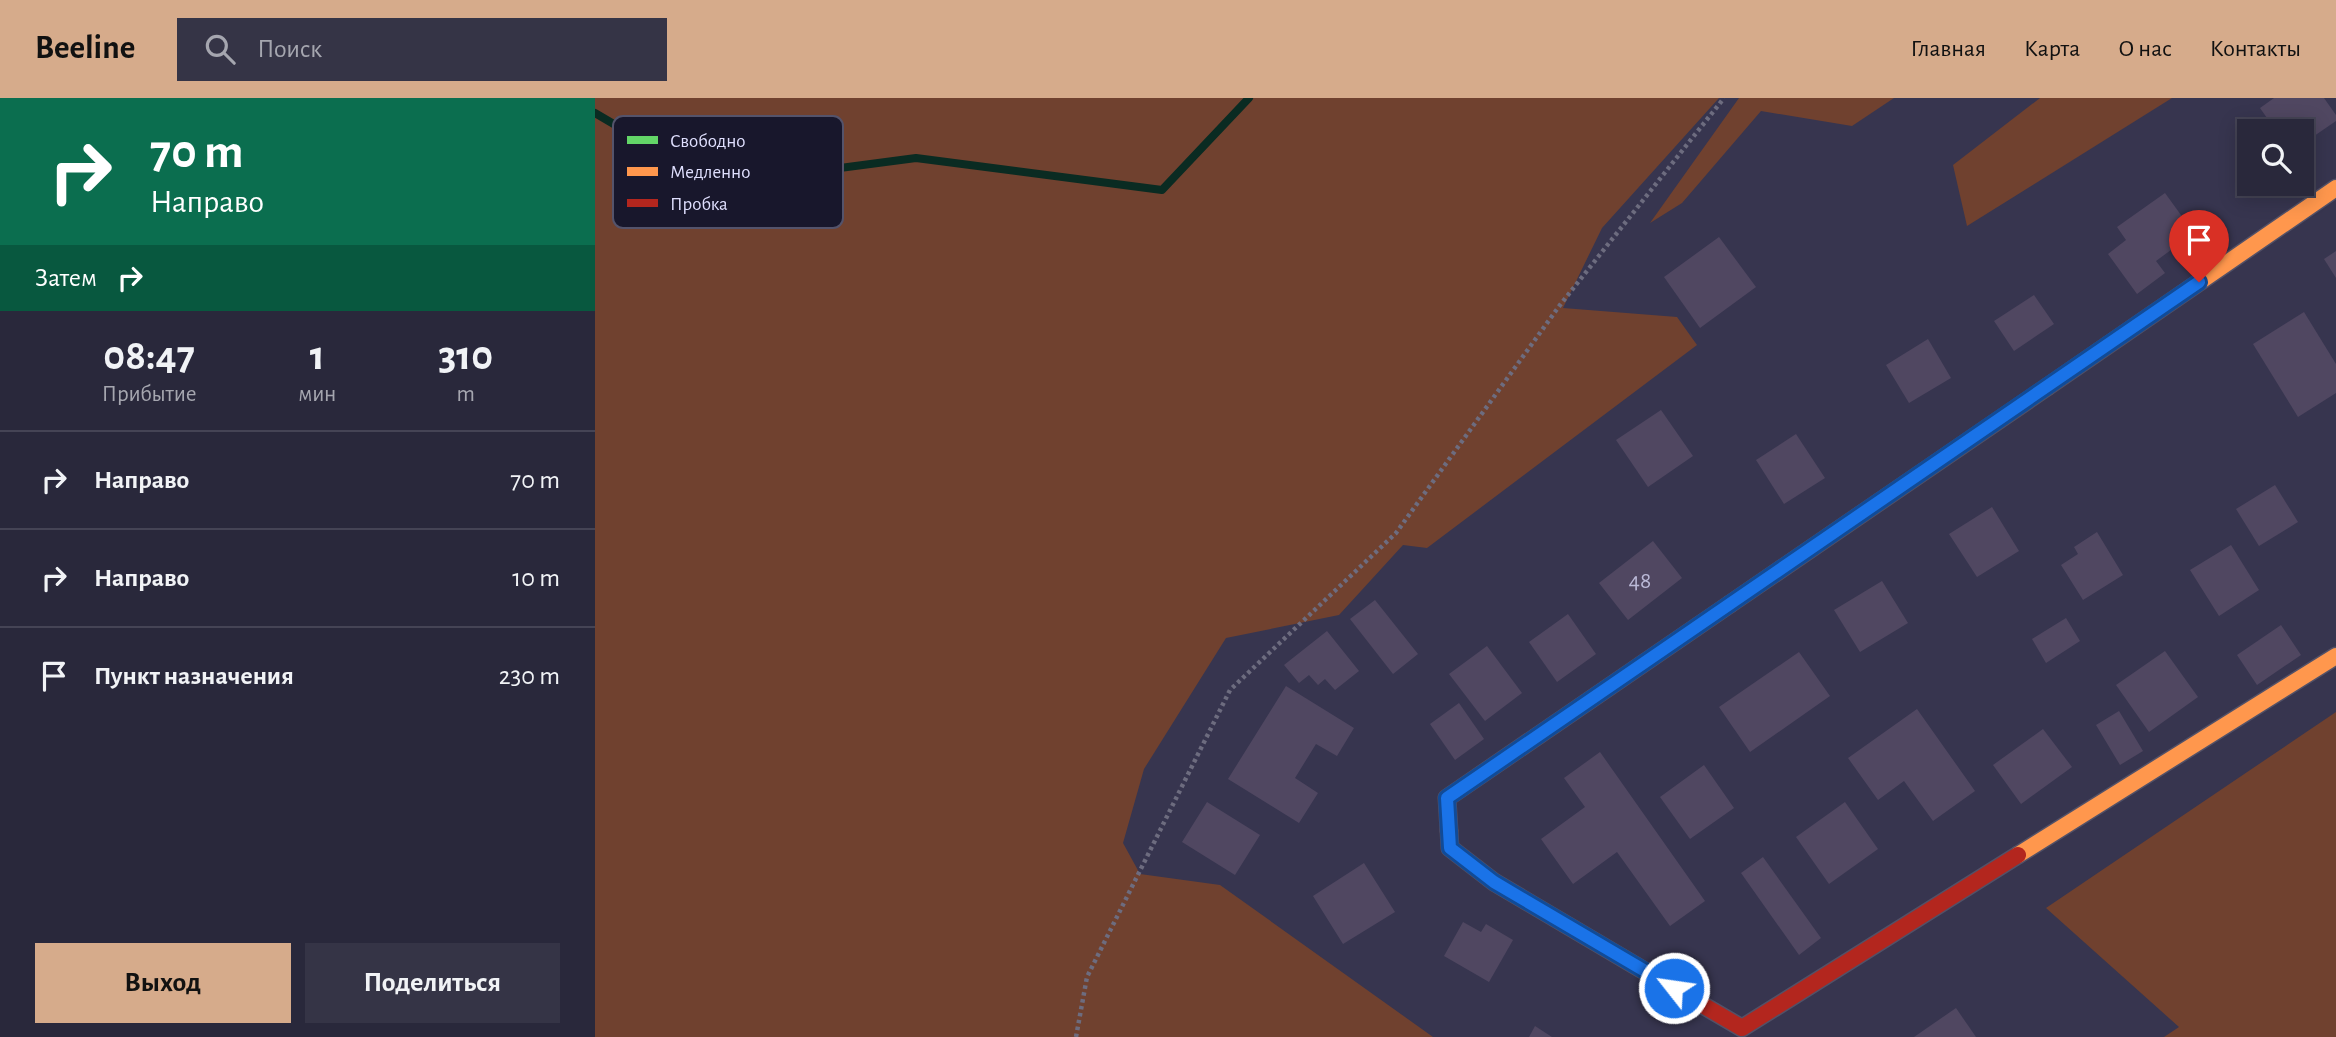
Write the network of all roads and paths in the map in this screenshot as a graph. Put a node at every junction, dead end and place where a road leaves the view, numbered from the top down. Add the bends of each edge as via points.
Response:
1 (1724, 98) edge
2 (2336, 188) edge
3 (2336, 656) edge
4 (1076, 1037) edge

1 - 4 path via 1560,305 1396,533 1230,690 1087,977
2 - 3 street via 1447,798 1450,848 1494,882 1742,1028

